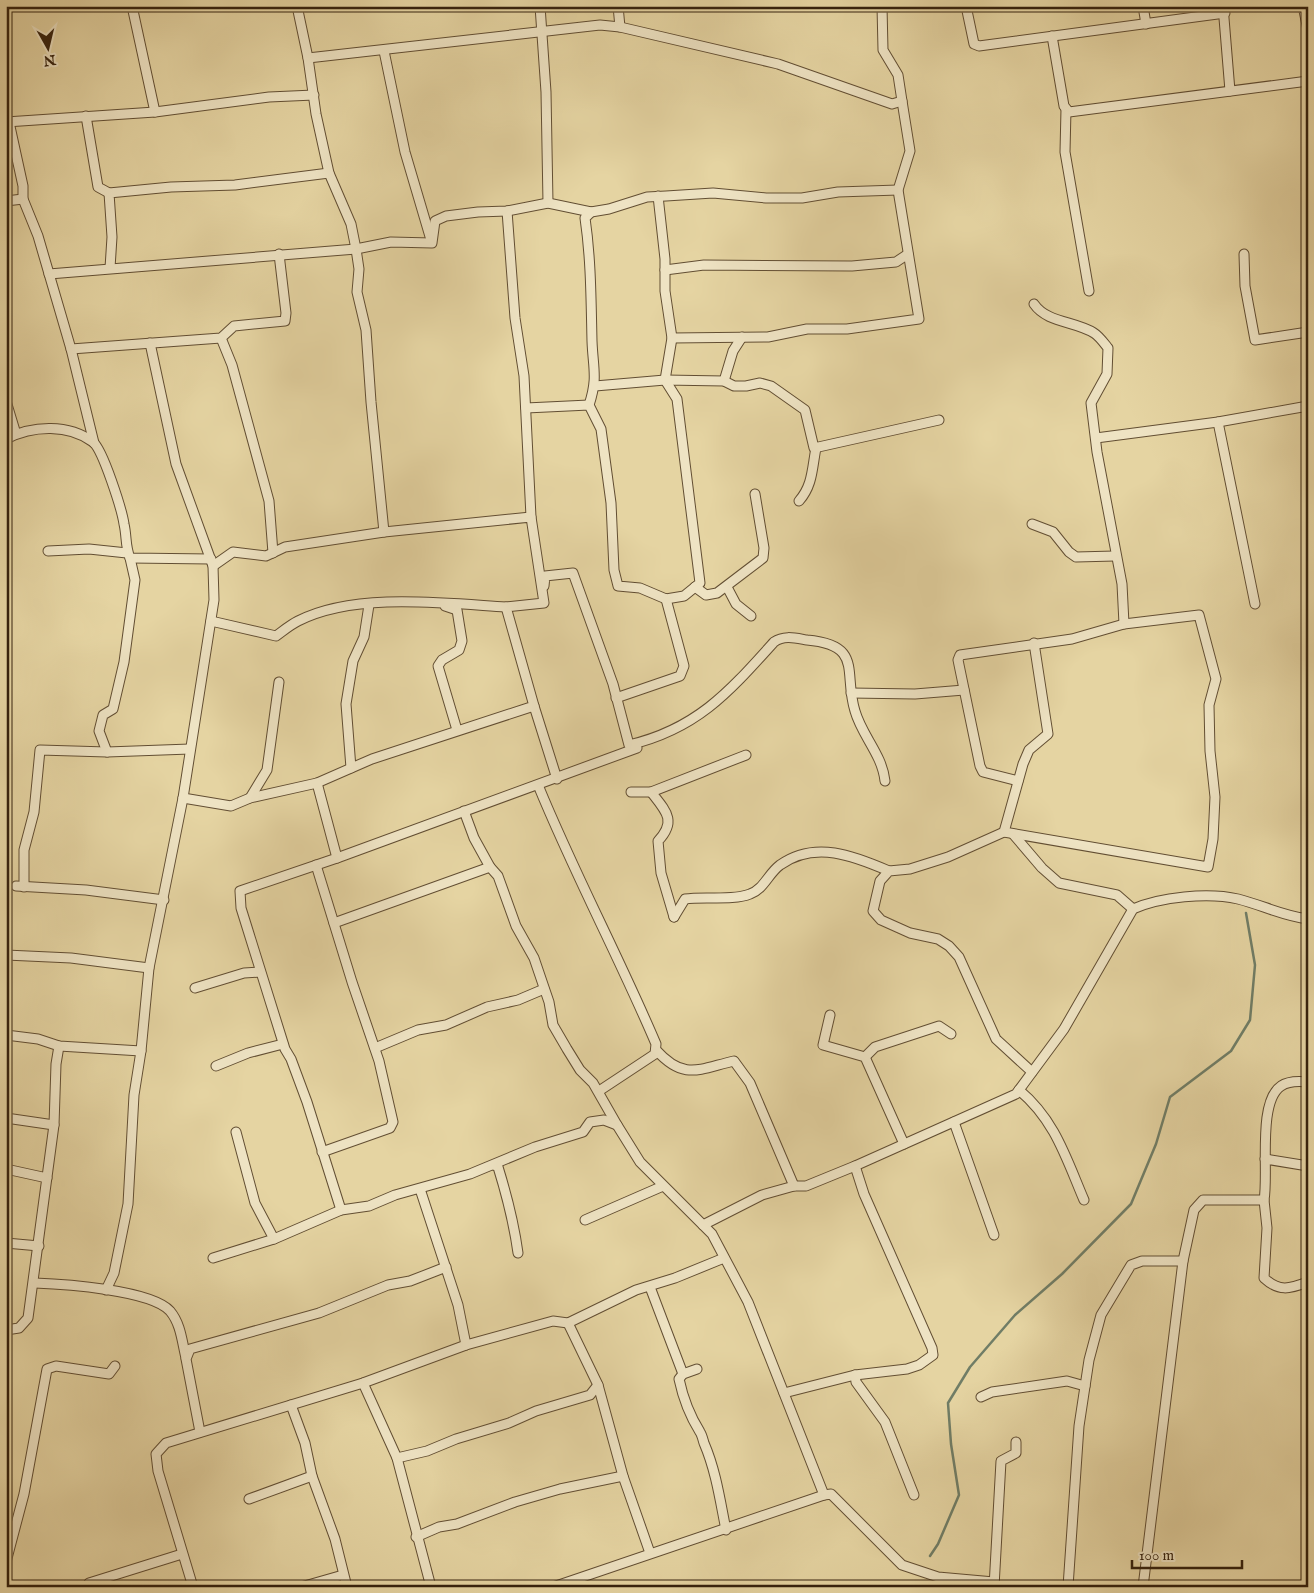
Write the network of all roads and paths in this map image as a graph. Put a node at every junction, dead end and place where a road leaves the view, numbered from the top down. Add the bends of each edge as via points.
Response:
1 (132, 6) edge
2 (297, 6) edge
3 (540, 6) edge
4 (618, 6) edge
5 (882, 6) edge
6 (966, 6) edge
7 (1143, 6) edge
8 (1303, 6) edge
9 (1224, 10) edge
10 (1146, 24) junction
11 (620, 27) junction
12 (1308, 30) edge
13 (540, 32) junction
14 (1052, 36) junction
15 (384, 50) junction
16 (308, 58) junction
17 (1308, 81) edge
18 (1230, 91) junction
19 (314, 95) junction
20 (902, 101) junction
21 (1066, 109) junction
22 (155, 112) junction
23 (86, 116) junction
24 (7, 122) edge
25 (330, 173) junction
26 (898, 190) junction
27 (109, 192) junction
28 (658, 196) junction
29 (23, 199) junction
30 (6, 201) edge
31 (548, 204) junction
32 (507, 211) junction
33 (591, 212) junction
34 (432, 243) junction
35 (356, 249) junction
36 (278, 254) junction
37 (908, 254) junction
38 (1244, 254) dead end
39 (110, 268) junction
40 (665, 270) junction
41 (49, 274) junction
42 (1090, 292) dead end
43 (1034, 304) dead end
44 (1308, 332) edge
45 (742, 337) junction
46 (221, 338) junction
47 (672, 338) junction
48 (150, 343) junction
49 (71, 349) junction
50 (665, 380) junction
51 (724, 381) junction
52 (595, 386) junction
53 (6, 401) edge
54 (589, 405) junction
55 (1308, 406) edge
56 (526, 408) junction
57 (939, 420) dead end
58 (1218, 422) junction
59 (16, 434) junction
60 (1096, 438) junction
61 (6, 439) edge
62 (94, 443) junction
63 (816, 448) junction
64 (755, 494) dead end
65 (800, 501) dead end
66 (531, 517) junction
67 (1032, 524) dead end
68 (384, 532) junction
69 (48, 551) dead end
70 (273, 553) junction
71 (128, 555) junction
72 (1115, 556) junction
73 (212, 562) junction
74 (695, 587) junction
75 (726, 587) junction
76 (666, 599) junction
77 (414, 601) junction
78 (544, 603) junction
79 (1255, 604) dead end
80 (369, 605) junction
81 (506, 607) junction
82 (751, 616) dead end
83 (211, 621) junction
84 (1124, 624) junction
85 (1034, 642) junction
86 (278, 682) dead end
87 (964, 690) junction
88 (851, 693) junction
89 (616, 698) junction
90 (534, 706) junction
91 (457, 730) junction
92 (649, 746) dead end
93 (190, 749) junction
94 (107, 752) junction
95 (746, 756) dead end
96 (351, 768) junction
97 (557, 779) junction
98 (885, 781) dead end
99 (1018, 781) junction
100 (317, 783) junction
101 (538, 785) junction
102 (630, 792) dead end
103 (651, 792) junction
104 (183, 798) junction
105 (250, 798) junction
106 (464, 811) junction
107 (1008, 833) junction
108 (337, 858) junction
109 (316, 865) junction
110 (490, 867) junction
111 (889, 871) junction
112 (164, 900) junction
113 (1133, 909) junction
114 (1308, 919) edge
115 (334, 923) junction
116 (6, 955) edge
117 (149, 968) junction
118 (260, 972) junction
119 (195, 988) dead end
120 (544, 989) junction
121 (830, 1016) dead end
122 (951, 1034) dead end
123 (6, 1035) edge
124 (283, 1044) junction
125 (59, 1046) junction
126 (375, 1048) junction
127 (656, 1050) junction
128 (141, 1051) junction
129 (865, 1057) junction
130 (216, 1066) dead end
131 (1032, 1072) junction
132 (1308, 1082) edge
133 (1019, 1090) junction
134 (599, 1091) junction
135 (605, 1104) junction
136 (6, 1118) edge
137 (597, 1122) junction
138 (954, 1122) junction
139 (54, 1124) junction
140 (617, 1126) junction
141 (236, 1132) dead end
142 (904, 1144) junction
143 (322, 1152) junction
144 (1265, 1159) junction
145 (494, 1165) junction
146 (855, 1166) junction
147 (1308, 1166) edge
148 (6, 1169) edge
149 (46, 1178) junction
150 (663, 1186) junction
151 (794, 1186) junction
152 (420, 1189) junction
153 (1084, 1200) dead end
154 (1264, 1200) junction
155 (341, 1210) junction
156 (585, 1220) dead end
157 (704, 1225) junction
158 (994, 1235) dead end
159 (274, 1240) junction
160 (6, 1243) edge
161 (39, 1246) junction
162 (518, 1253) dead end
163 (213, 1258) dead end
164 (724, 1258) junction
165 (1183, 1261) junction
166 (446, 1267) junction
167 (35, 1282) junction
168 (1308, 1282) edge
169 (650, 1287) junction
170 (106, 1290) junction
171 (568, 1323) junction
172 (6, 1330) edge
173 (466, 1346) junction
174 (186, 1358) junction
175 (115, 1366) dead end
176 (697, 1369) dead end
177 (684, 1374) junction
178 (855, 1375) junction
179 (363, 1383) junction
180 (598, 1386) junction
181 (1085, 1386) junction
182 (784, 1393) junction
183 (590, 1395) junction
184 (980, 1397) dead end
185 (603, 1402) junction
186 (291, 1405) junction
187 (200, 1432) junction
188 (1016, 1442) dead end
189 (396, 1458) junction
190 (312, 1476) junction
191 (623, 1476) junction
192 (824, 1495) junction
193 (914, 1495) dead end
194 (249, 1498) dead end
195 (726, 1530) junction
196 (416, 1537) junction
197 (650, 1553) junction
198 (182, 1554) junction
199 (6, 1562) edge
200 (344, 1575) junction
201 (994, 1585) edge
202 (86, 1587) edge
203 (193, 1587) edge
204 (302, 1587) edge
205 (347, 1587) edge
206 (431, 1587) edge
207 (553, 1587) edge
208 (1068, 1587) edge
209 (1143, 1587) edge

1 - 22 street
2 - 16 street
3 - 13 street
4 - 11 street
5 - 20 street via 883,50 898,75
6 - 14 street via 971,37 979,46
7 - 10 street
8 - 12 street
9 - 10 street
9 - 18 street
10 - 14 street
11 - 13 street via 600,25
11 - 20 street via 778,64 892,104
13 - 15 street
13 - 31 street via 546,92
14 - 21 street
15 - 16 street
15 - 34 street via 406,152
16 - 19 street
17 - 18 street
18 - 21 street via 1072,112
19 - 22 street via 269,97
19 - 25 street
20 - 26 street via 910,151
21 - 42 street via 1065,152
22 - 23 street
23 - 24 street
23 - 27 street via 98,187
24 - 29 street via 23,186
25 - 27 street via 235,185 171,186
25 - 35 street via 351,224
26 - 28 street via 838,192 802,198 713,193
26 - 37 street
27 - 39 street
28 - 33 street
28 - 40 street
29 - 30 street
29 - 41 street
31 - 32 street
31 - 33 street
32 - 34 street via 446,216 435,221
32 - 56 street via 514,318
33 - 52 street via 585,218 591,257
34 - 35 street via 392,242
35 - 36 street
35 - 68 street via 359,270 357,292 366,330
36 - 39 street
36 - 46 street via 285,321 234,326
37 - 40 street via 896,262 852,266 704,265
37 - 45 street via 919,319 847,329 807,329 768,338
38 - 44 street via 1245,286 1255,340
39 - 41 street
40 - 47 street via 664,291
41 - 49 street
43 - 60 street via 1040,313 1095,334 1108,348 1107,374 1092,403
45 - 47 street
45 - 51 street
46 - 48 street
46 - 70 street via 232,365 269,501
47 - 50 street
48 - 49 street
48 - 73 street via 176,464
49 - 62 street
50 - 51 street
50 - 52 street
50 - 74 street via 677,399 682,428 700,583
51 - 63 street via 734,386 760,383 790,398 805,410
52 - 54 street
53 - 59 street
54 - 56 street
54 - 76 street via 601,429 618,586 640,588
55 - 58 street
56 - 66 street
57 - 63 street
58 - 60 street
58 - 79 street
59 - 61 street
59 - 62 street via 68,428
60 - 72 street
62 - 71 street via 116,494
63 - 65 street via 812,481
64 - 75 street via 763,558
66 - 68 street
66 - 78 street
67 - 72 street via 1053,532 1076,557
68 - 70 street via 285,547
69 - 71 street via 89,549
70 - 73 street via 266,556 233,552
71 - 73 street
71 - 94 street via 135,580 124,662 114,710 103,715 99,731
72 - 84 street via 1122,584
73 - 83 street via 214,600
74 - 75 street via 706,595 717,594
74 - 76 street via 684,596
75 - 82 street via 736,604
76 - 89 street via 683,671 680,676
77 - 80 street
77 - 81 street
77 - 91 street via 457,610 462,641 459,650 438,666
78 - 81 street
78 - 89 street via 544,576 573,573
80 - 83 street via 346,606 318,613 276,636
80 - 96 street via 364,638 353,661 346,704
81 - 90 street
83 - 93 street
84 - 85 street via 1072,638
84 - 107 street via 1199,615 1216,679 1209,705 1215,797 1208,867
85 - 87 street via 960,655 958,660
85 - 99 street via 1048,734 1029,750
86 - 105 street via 267,770
87 - 88 street via 915,694
87 - 99 street via 983,772
88 - 89 street via 851,667 840,650 828,642 781,637 700,716 658,738 629,745
88 - 98 street via 855,712 883,766
90 - 91 street
90 - 97 street
91 - 96 street
92 - 97 street via 628,750
93 - 94 street
93 - 104 street
94 - 112 street via 40,750 34,812 24,850 20,886
95 - 103 street
96 - 100 street
97 - 101 street
99 - 107 street
100 - 105 street
100 - 108 street
101 - 106 street
101 - 127 street via 565,850 618,956
102 - 103 street
103 - 111 street via 666,812 669,824 667,832 658,841 658,854 674,917 685,899 750,895 763,886 780,865 798,857 826,852 851,855
104 - 105 street via 231,806
104 - 112 street
106 - 108 street
106 - 110 street
107 - 111 street via 948,857 910,869
107 - 113 street via 1059,882 1117,895
108 - 109 street
109 - 115 street
109 - 118 street via 240,891 241,908
110 - 115 street
110 - 120 street via 498,876
111 - 131 street via 880,880 873,911 881,920 910,933 938,938 950,946 959,957 996,1039
112 - 117 street
113 - 114 street via 1149,902 1185,897 1236,899 1294,918
113 - 131 street via 1064,1029
115 - 126 street
116 - 117 street via 71,958
117 - 128 street
118 - 119 street via 244,973
118 - 124 street
120 - 126 street via 518,1000 487,1007 446,1025 418,1030
120 - 134 street via 562,1041 580,1070
121 - 129 street via 823,1045
122 - 129 street via 939,1026 874,1047
123 - 125 street via 38,1039
124 - 130 street
124 - 143 street via 307,1102
125 - 128 street
125 - 139 street
126 - 143 street via 394,1122 390,1128
127 - 134 street via 655,1054
127 - 151 street via 668,1064 692,1071 734,1061 750,1083
128 - 170 street via 134,1095 128,1204 114,1273
129 - 142 street
131 - 133 street
132 - 144 street via 1288,1082 1274,1094 1266,1121
133 - 138 street
133 - 153 street via 1036,1105 1055,1132
134 - 135 street
135 - 137 street
135 - 140 street
136 - 139 street
137 - 140 street via 604,1120
137 - 145 street via 590,1122 583,1132 535,1146
138 - 142 street
138 - 158 street
139 - 149 street
140 - 150 street via 640,1162
141 - 159 street via 255,1202
142 - 146 street
143 - 155 street
144 - 147 street
144 - 154 street
145 - 152 street
145 - 162 street via 504,1182 515,1224
146 - 151 street via 806,1186
146 - 178 street via 933,1355 920,1365
148 - 149 street
149 - 161 street
150 - 156 street
150 - 157 street
151 - 157 street via 755,1198
152 - 155 street via 369,1206
152 - 166 street
154 - 165 street via 1200,1202 1194,1210
154 - 168 street via 1267,1228 1264,1278 1284,1289
155 - 159 street
157 - 164 street
159 - 163 street
160 - 161 street
161 - 167 street
164 - 169 street
164 - 182 street via 748,1302
165 - 181 street via 1142,1261 1131,1265 1102,1315 1088,1360
165 - 209 street
166 - 173 street
166 - 174 street via 319,1313 190,1349
167 - 170 street
167 - 172 street via 28,1318 19,1328
169 - 171 street via 623,1295
169 - 177 street
170 - 174 street via 159,1303 170,1312 178,1325
171 - 173 street via 553,1320
171 - 180 street
173 - 179 street
174 - 187 street
175 - 199 street via 109,1374 56,1366 47,1369 24,1494
176 - 177 street
177 - 195 street via 679,1379 681,1389 708,1454 719,1489
178 - 182 street
178 - 193 street via 856,1382 885,1422
179 - 186 street
179 - 189 street
180 - 183 street
180 - 185 street
181 - 184 street via 1067,1381 992,1392
181 - 208 street via 1079,1426
182 - 192 street
183 - 185 street
183 - 189 street via 427,1451
185 - 191 street
186 - 187 street
186 - 190 street via 305,1443
187 - 198 street via 166,1443 156,1454
188 - 201 street via 1016,1453 1001,1461
189 - 196 street
190 - 194 street
190 - 200 street via 335,1539
191 - 196 street via 551,1491
191 - 197 street
192 - 195 street
192 - 201 street via 831,1494 902,1565 938,1577
195 - 197 street
196 - 206 street
197 - 207 street
198 - 202 street via 89,1582
198 - 203 street
200 - 204 street
200 - 205 street

